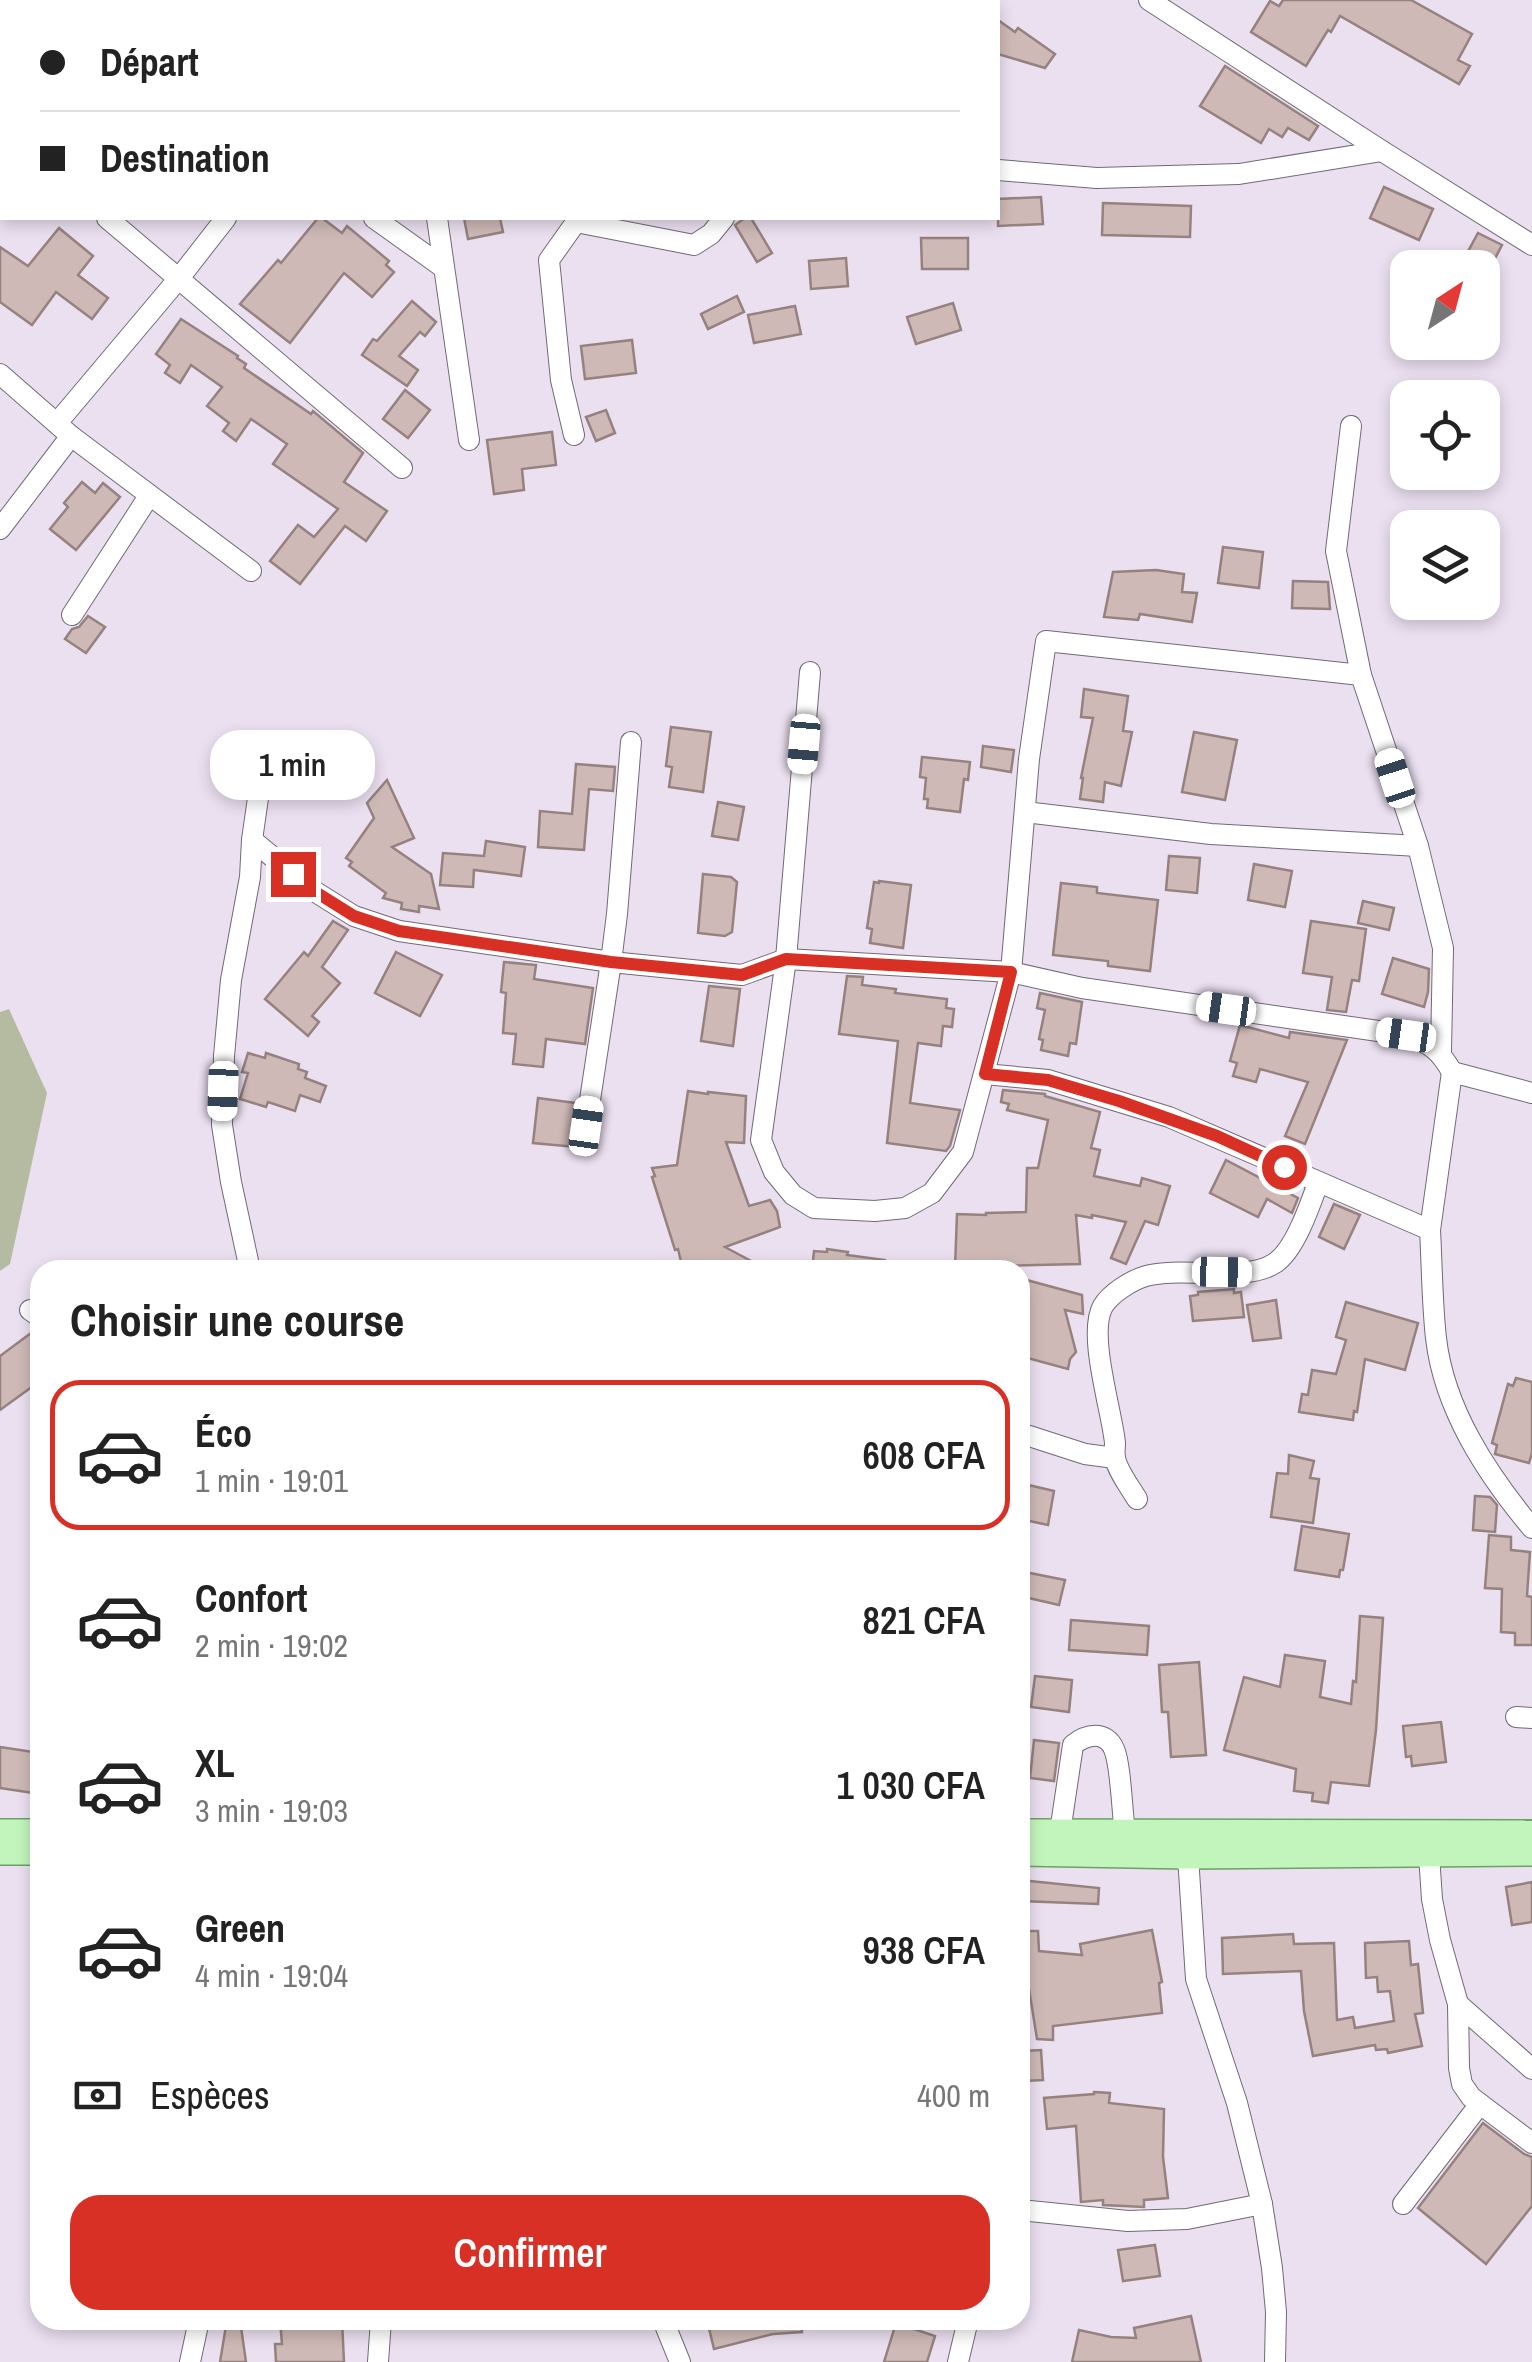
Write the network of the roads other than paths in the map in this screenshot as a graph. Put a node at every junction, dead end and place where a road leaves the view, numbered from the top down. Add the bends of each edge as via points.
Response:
1 (1149, 0) edge
2 (1382, 152) junction
3 (1000, 170) edge
4 (109, 220) edge
5 (224, 220) edge
6 (377, 220) edge
7 (437, 220) edge
8 (722, 220) edge
9 (1532, 245) edge
10 (444, 268) junction
11 (180, 277) junction
12 (0, 374) edge
13 (1351, 426) dead end
14 (64, 430) junction
15 (574, 435) dead end
16 (469, 440) dead end
17 (402, 468) dead end
18 (149, 496) junction
19 (0, 529) edge
20 (250, 571) dead end
21 (72, 615) dead end
22 (810, 672) dead end
23 (1361, 675) junction
24 (631, 742) dead end
25 (259, 792) dead end
26 (1025, 812) junction
27 (252, 840) junction
28 (1418, 846) junction
29 (786, 959) junction
30 (611, 962) junction
31 (1011, 972) junction
32 (1440, 1052) junction
33 (1452, 1072) junction
34 (985, 1074) junction
35 (1532, 1093) edge
36 (586, 1126) dead end
37 (1318, 1183) junction
38 (1430, 1230) junction
39 (248, 1260) edge
40 (1030, 1436) edge
41 (1115, 1458) junction
42 (1137, 1499) dead end
43 (1532, 1528) edge
44 (0, 1832) edge
45 (30, 1832) edge
46 (1030, 1832) edge
47 (1060, 1832) junction
48 (1125, 1832) junction
49 (1532, 1833) edge
50 (0, 1852) edge
51 (30, 1852) edge
52 (1532, 1853) edge
53 (1030, 1854) edge
54 (1429, 1855) junction
55 (1188, 1856) junction
56 (1458, 2004) junction
57 (1532, 2069) edge
58 (1480, 2104) junction
59 (1532, 2144) edge
60 (1262, 2204) junction
61 (1403, 2204) dead end
62 (1030, 2211) edge
63 (197, 2330) edge
64 (380, 2330) edge
65 (667, 2330) edge
66 (966, 2330) edge
67 (190, 2362) edge
68 (378, 2362) edge
69 (680, 2362) edge
70 (958, 2362) edge
71 (1275, 2362) edge

1 - 2 street
2 - 3 street via 1238,174 1096,178
2 - 9 street
4 - 11 street
5 - 11 street
6 - 10 street
7 - 10 street
8 - 15 street via 694,244 576,222 549,260
10 - 16 street
11 - 14 street
11 - 17 street
12 - 14 street
13 - 23 street via 1336,551
14 - 18 street
14 - 19 street
18 - 20 street
18 - 21 street
22 - 29 street
23 - 26 street via 1046,641
23 - 28 street
24 - 30 street
25 - 27 street
26 - 28 street via 1211,834
26 - 31 street
27 - 30 street via 354,916 399,931
27 - 39 street via 224,1056 222,1126
28 - 32 street via 1443,948
29 - 30 street via 742,975
29 - 31 street
29 - 34 street via 761,1140 774,1172 814,1208 905,1208 932,1193 964,1152
30 - 36 street
31 - 32 street via 1406,1035
31 - 34 street
32 - 33 street
33 - 35 street
33 - 38 street
34 - 37 street via 1048,1080 1136,1106
37 - 38 street
37 - 41 street via 1302,1228 1277,1263 1250,1272 1146,1276 1103,1306 1100,1367
38 - 43 street via 1445,1380 1482,1461
40 - 41 street
41 - 42 street
44 - 45 main road
46 - 47 main road
47 - 48 main road
47 - 48 street via 1073,1745 1084,1736 1107,1739 1115,1751
48 - 49 main road
50 - 51 main road
52 - 54 main road
53 - 55 main road
54 - 55 main road
54 - 56 street via 1437,1926
55 - 60 street via 1196,1979
56 - 57 street
56 - 58 street via 1458,2068
58 - 59 street
58 - 61 street
60 - 62 street via 1187,2219 1128,2221
60 - 71 street via 1274,2283
63 - 67 street
64 - 68 street
65 - 69 street
66 - 70 street

